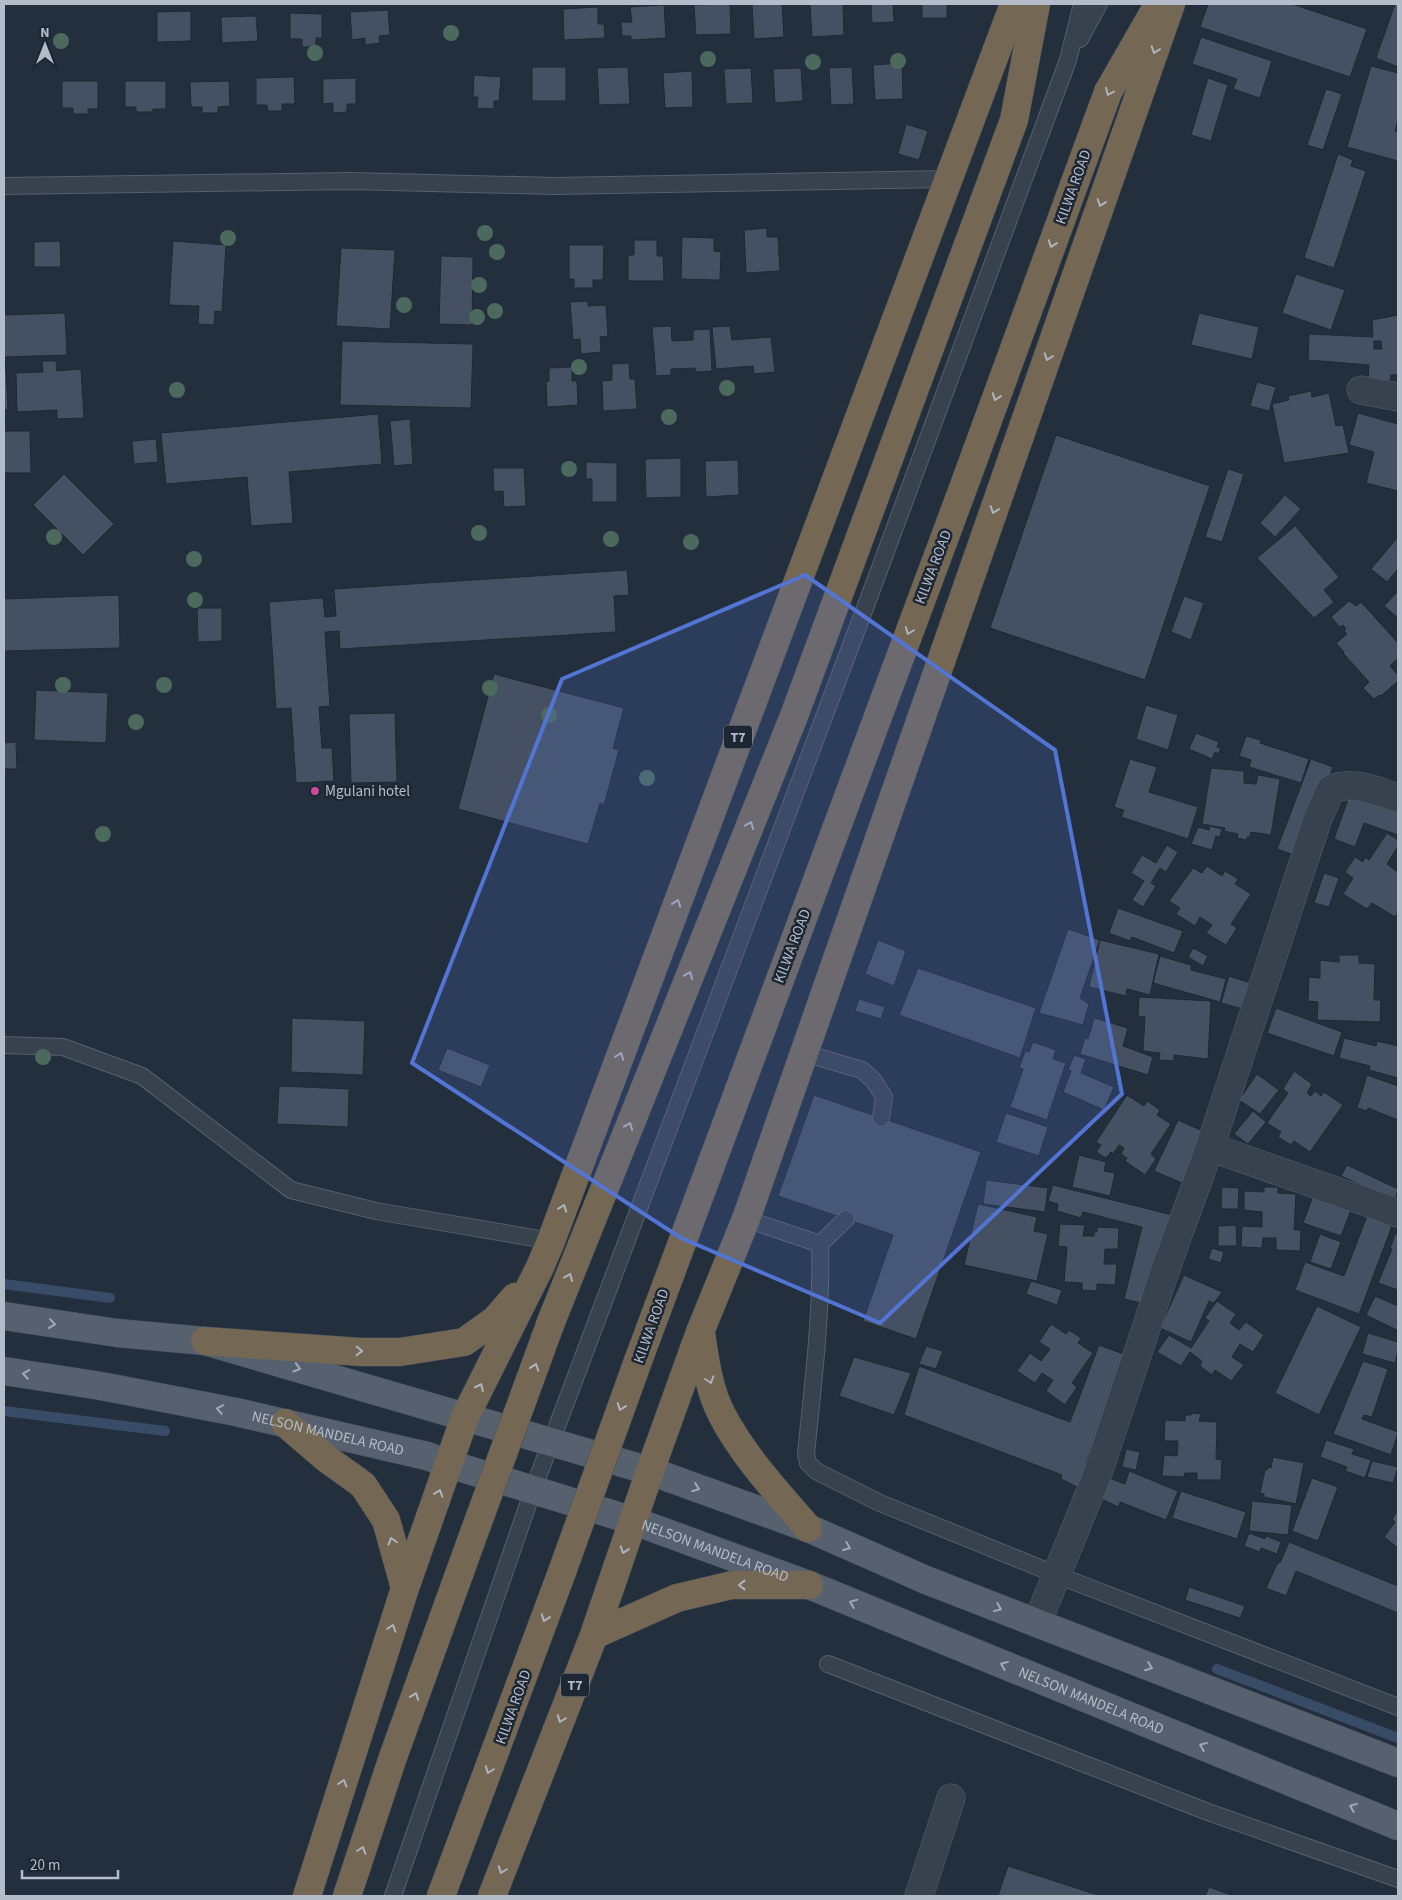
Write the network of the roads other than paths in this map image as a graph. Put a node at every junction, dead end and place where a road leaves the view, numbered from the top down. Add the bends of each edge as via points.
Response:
1 (1014, 4) edge
2 (1036, 4) edge
3 (1082, 4) edge
4 (1099, 4) edge
5 (1158, 4) edge
6 (1171, 4) edge
7 (1068, 60) junction
8 (948, 179) junction
9 (4, 186) edge
10 (1361, 390) dead end
11 (1398, 397) edge
12 (1398, 798) edge
13 (4, 1045) edge
14 (804, 1053) junction
15 (881, 1118) dead end
16 (1210, 1147) junction
17 (1398, 1213) edge
18 (746, 1219) junction
19 (846, 1219) dead end
20 (551, 1241) junction
21 (820, 1244) junction
22 (540, 1267) junction
23 (4, 1316) edge
24 (700, 1332) junction
25 (205, 1341) junction
26 (4, 1370) edge
27 (464, 1417) junction
28 (285, 1423) junction
29 (552, 1442) junction
30 (449, 1464) junction
31 (650, 1471) junction
32 (533, 1490) junction
33 (634, 1521) junction
34 (808, 1528) junction
35 (1057, 1575) junction
36 (809, 1585) junction
37 (405, 1588) junction
38 (1037, 1624) junction
39 (594, 1635) junction
40 (828, 1664) dead end
41 (1398, 1707) edge
42 (1398, 1763) edge
43 (951, 1798) dead end
44 (1398, 1826) edge
45 (1398, 1878) edge
46 (307, 1896) edge
47 (347, 1896) edge
48 (392, 1896) edge
49 (441, 1896) edge
50 (492, 1896) edge
51 (919, 1896) edge

1 - 8 highway, T7
47 -> 2 highway, bridge via 392,1757 551,1322 794,716 1014,120
3 - 7 lane
4 - 7 lane
5 -> 49 highway, KILWA ROAD, bridge via 1108,92
6 -> 14 highway, T7
7 - 29 lane
8 - 9 lane via 555,186 351,181
20 -> 8 highway, T7
10 - 11 street
12 - 16 street via 1361,786 1340,785 1331,789 1318,818
13 - 20 lane via 63,1047 142,1076 291,1190 376,1211
14 - 15 lane via 862,1070 874,1080 884,1097
14 - 18 highway, T7
16 - 17 street
16 - 35 street via 1098,1473
18 - 21 lane
18 - 24 highway, T7
19 - 21 lane
20 - 22 highway, T7
21 - 35 lane via 818,1334 806,1454 808,1463 816,1471 880,1503
25 -> 22 highway via 360,1352 400,1352 464,1342 496,1320
27 -> 22 highway, T7
23 -> 25 main road via 117,1333
24 - 31 highway, T7
24 -> 34 highway via 707,1373 721,1414 747,1457
25 -> 27 main road
28 -> 26 main road, NELSON MANDELA ROAD
27 - 29 main road
27 - 30 highway, T7
28 - 30 main road, NELSON MANDELA ROAD
37 -> 28 highway via 386,1520 363,1485
29 - 31 main road
29 - 32 lane
30 - 32 main road, NELSON MANDELA ROAD
37 -> 30 highway, T7
31 - 33 highway, T7
31 -> 34 main road
32 - 33 main road, NELSON MANDELA ROAD
32 - 48 lane
33 - 36 main road, NELSON MANDELA ROAD
33 -> 39 highway, T7
34 -> 38 main road
35 - 38 street
35 - 41 lane
36 -> 39 highway via 732,1585 678,1598
44 -> 36 main road, NELSON MANDELA ROAD
46 -> 37 highway, T7
38 -> 42 main road
39 -> 50 highway, T7
40 - 45 lane via 1208,1812
43 - 51 street

